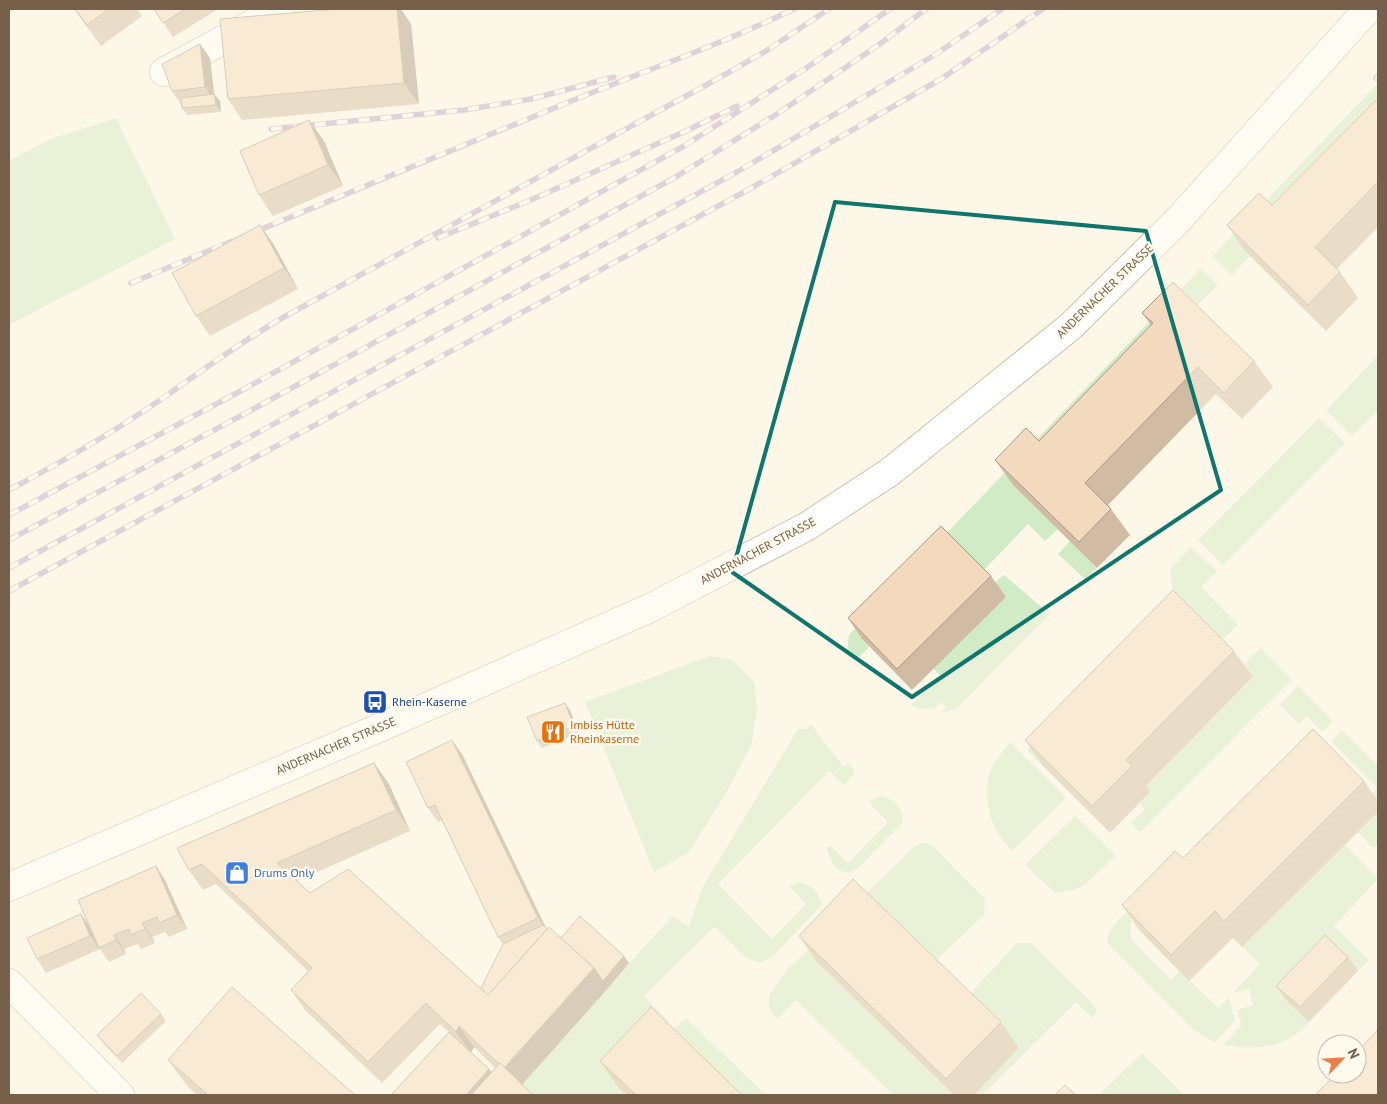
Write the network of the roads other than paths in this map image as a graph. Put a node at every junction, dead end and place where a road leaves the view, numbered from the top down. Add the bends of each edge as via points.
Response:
1 (280, 9) edge
2 (1368, 9) edge
3 (164, 72) edge
4 (9, 887) edge
5 (9, 983) edge
6 (120, 1095) edge

1 - 3 street
2 - 4 street, ANDERNACHER STRASSE via 1179,219 1071,326 890,472 806,527 650,608
5 - 6 street

